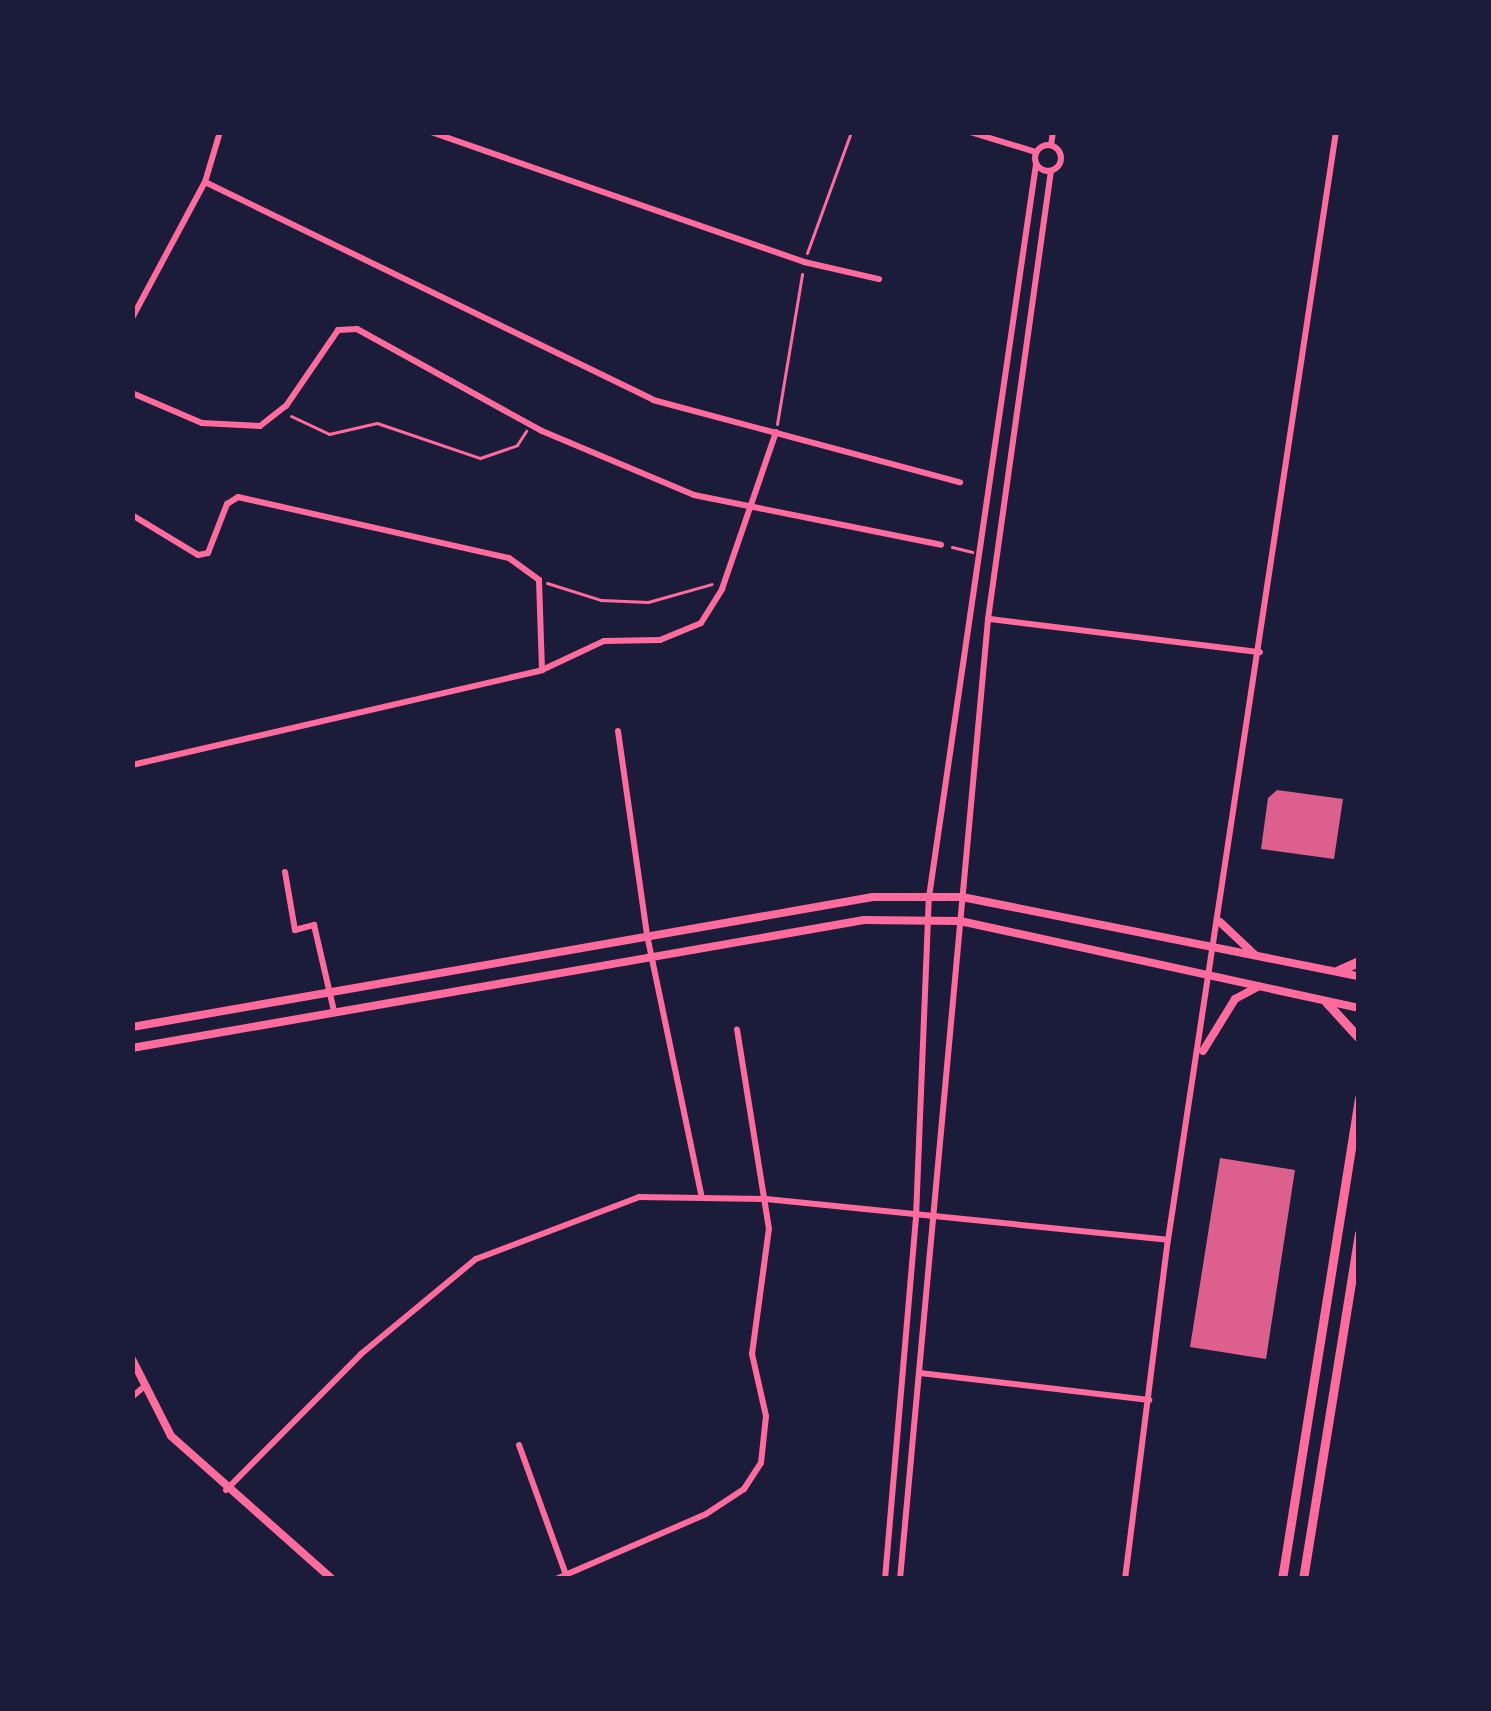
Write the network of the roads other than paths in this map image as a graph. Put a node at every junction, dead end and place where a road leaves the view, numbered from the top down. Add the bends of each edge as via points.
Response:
1 (220, 132) edge
2 (431, 132) edge
3 (970, 132) edge
4 (1042, 132) edge
5 (1053, 132) edge
6 (1336, 132) edge
7 (1051, 145) junction
8 (1038, 150) junction
9 (1036, 164) junction
10 (1052, 171) junction
11 (205, 182) junction
12 (879, 279) dead end
13 (132, 318) edge
14 (132, 393) edge
15 (776, 432) junction
16 (960, 482) dead end
17 (750, 503) junction
18 (132, 515) edge
19 (941, 544) dead end
20 (988, 619) junction
21 (1260, 652) junction
22 (542, 670) junction
23 (618, 731) dead end
24 (132, 765) edge
25 (285, 872) dead end
26 (929, 897) junction
27 (962, 897) junction
28 (930, 921) junction
29 (960, 921) junction
30 (1220, 922) junction
31 (647, 935) junction
32 (1216, 949) junction
33 (651, 952) junction
34 (1256, 956) junction
35 (1359, 962) edge
36 (1339, 971) junction
37 (1212, 976) junction
38 (1359, 976) edge
39 (1260, 985) junction
40 (329, 992) junction
41 (1326, 1002) junction
42 (1359, 1008) edge
43 (334, 1011) junction
44 (132, 1027) edge
45 (737, 1030) dead end
46 (1359, 1038) edge
47 (132, 1048) edge
48 (1203, 1051) junction
49 (1359, 1098) edge
50 (701, 1195) junction
51 (766, 1199) junction
52 (916, 1217) junction
53 (935, 1220) junction
54 (1359, 1234) edge
55 (1168, 1240) junction
56 (132, 1359) edge
57 (920, 1372) junction
58 (146, 1384) junction
59 (132, 1397) edge
60 (1150, 1400) junction
61 (519, 1445) dead end
62 (226, 1490) junction
63 (566, 1575) junction
64 (332, 1579) edge
65 (556, 1579) edge
66 (885, 1579) edge
67 (900, 1579) edge
68 (1125, 1579) edge
69 (1282, 1579) edge
70 (1303, 1579) edge

1 - 11 street
2 - 12 street via 804,262
3 - 8 street
4 - 8 street
5 - 7 street
6 - 21 street
7 - 8 street
7 - 10 street via 1061,158
8 - 9 street
9 - 10 street
9 - 26 street
10 - 20 street
11 - 13 street
11 - 15 street via 652,400
14 - 17 street via 230,428 260,426 281,410 338,330 357,329 531,424 694,495
15 - 16 street
15 - 17 street
17 - 19 street
17 - 22 street via 701,623 660,640 604,641
18 - 22 street via 198,555 208,553 227,504 238,497 509,558 539,580
20 - 21 street
20 - 27 street
21 - 30 street
22 - 24 street
23 - 31 street
25 - 40 street via 295,930 314,926
26 - 27 street
26 - 28 street
26 - 31 street via 873,897
27 - 29 street
27 - 32 street
28 - 29 street
28 - 33 street via 864,920
28 - 52 street
29 - 37 street
29 - 53 street
30 - 32 street
30 - 34 street
31 - 33 street
31 - 40 street
32 - 34 street
32 - 37 street
33 - 43 street
33 - 50 street
34 - 36 street
35 - 36 main road
36 - 38 street
37 - 39 street
37 - 48 street
39 - 41 street
39 - 48 street via 1235,999
40 - 43 street
40 - 44 street
41 - 42 street
41 - 46 main road
43 - 47 street
45 - 51 street
48 - 55 street
49 - 69 main road
50 - 51 street
50 - 62 street via 639,1197 476,1259 362,1354
51 - 52 street
51 - 63 street via 770,1229 752,1354 767,1434 761,1463 744,1489 706,1514
52 - 53 street
52 - 66 street
53 - 55 street
53 - 57 street
54 - 70 main road
55 - 60 street
56 - 58 street
57 - 60 street
57 - 67 street
58 - 59 street
58 - 62 street via 171,1436
60 - 68 street
61 - 63 street
62 - 64 street
63 - 65 street

